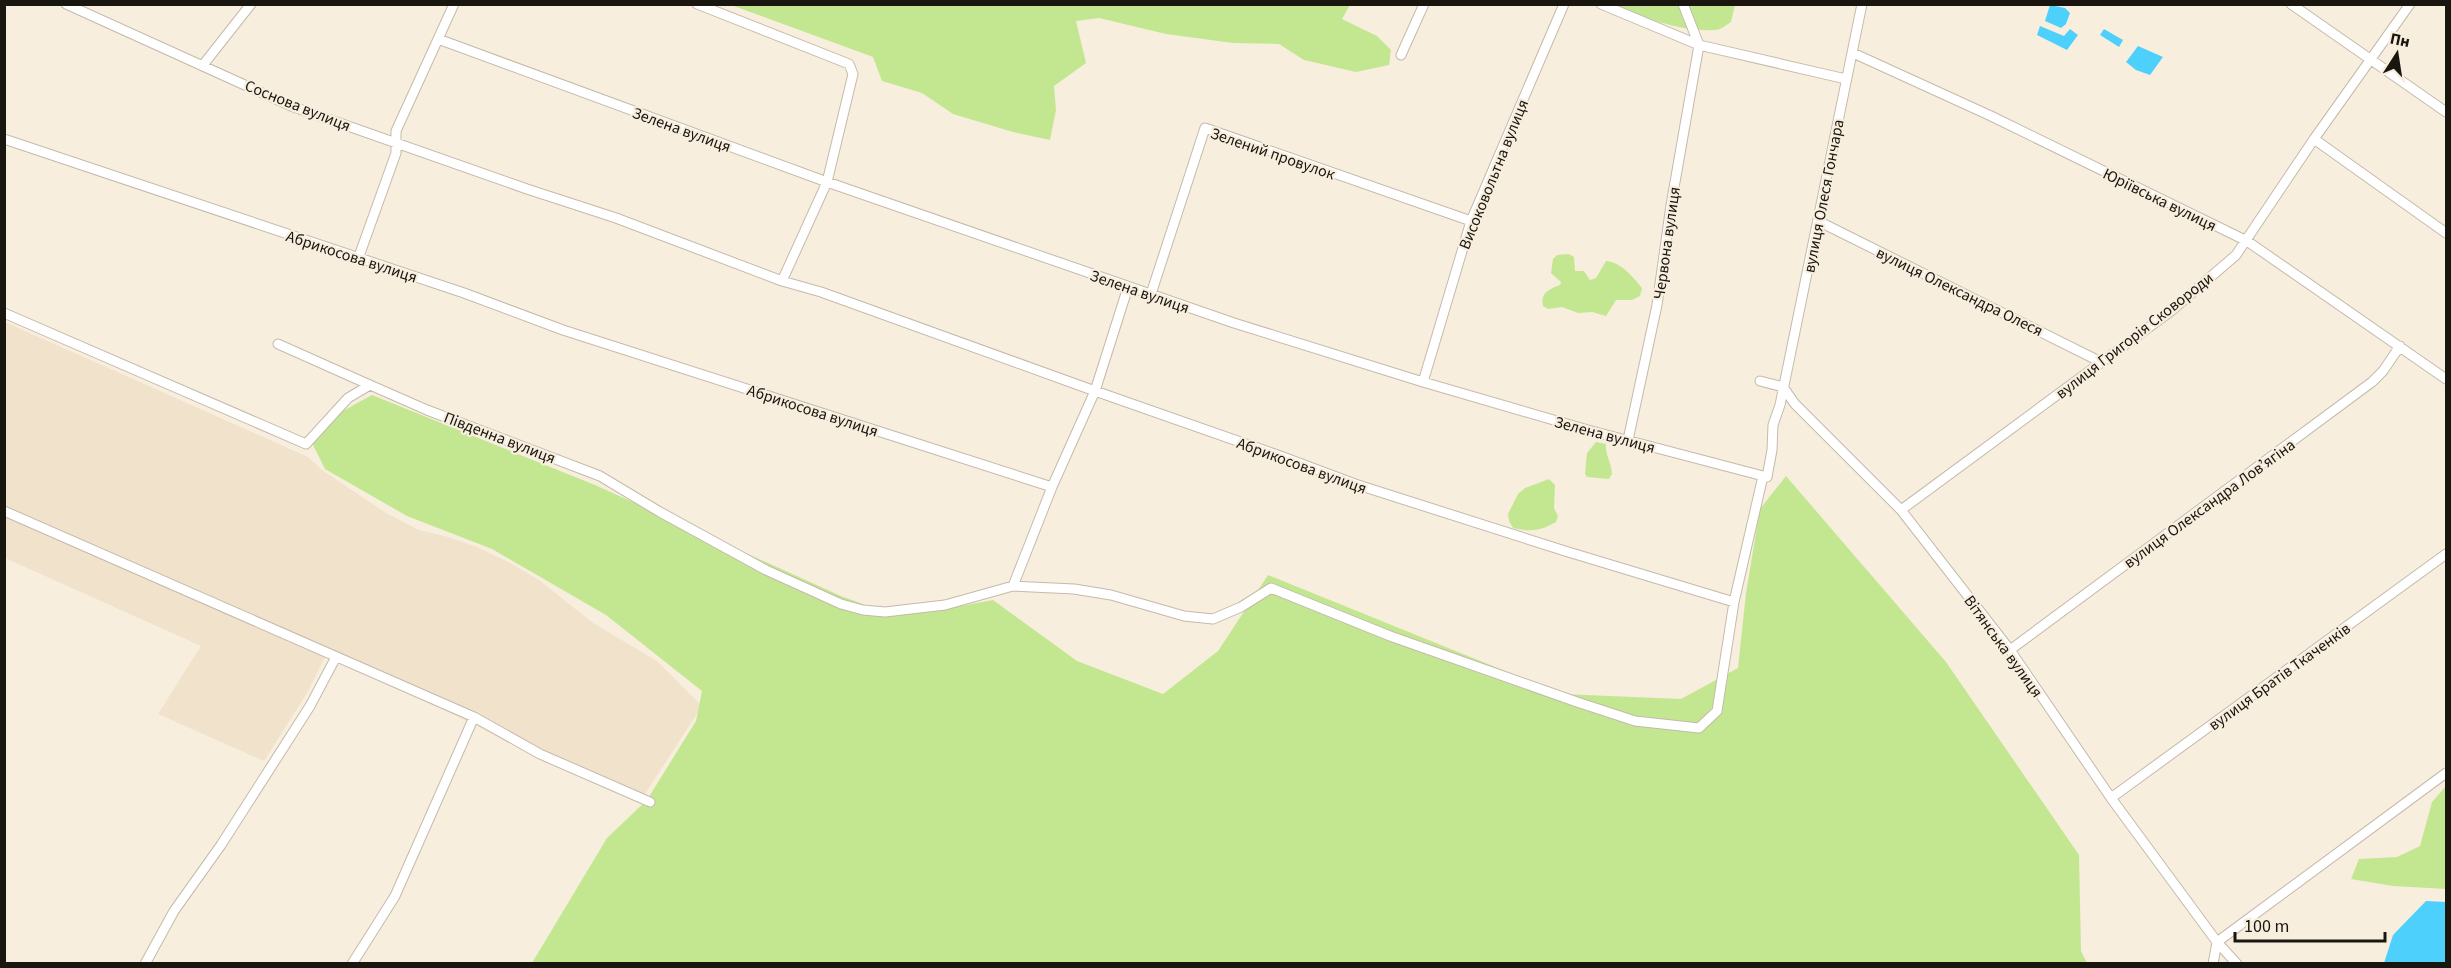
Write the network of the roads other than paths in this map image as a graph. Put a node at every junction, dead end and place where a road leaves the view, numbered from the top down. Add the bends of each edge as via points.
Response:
1 (66, 4) edge
2 (251, 4) edge
3 (454, 4) edge
4 (698, 4) edge
5 (1424, 4) edge
6 (1564, 4) edge
7 (1601, 4) edge
8 (1683, 4) edge
9 (1862, 4) edge
10 (2291, 4) edge
11 (2410, 4) edge
12 (438, 39) junction
13 (1699, 45) junction
14 (1853, 53) junction
15 (1401, 55) dead end
16 (2372, 60) junction
17 (203, 65) junction
18 (1846, 79) junction
19 (2446, 112) edge
20 (2314, 139) junction
21 (4, 140) edge
22 (395, 142) junction
23 (827, 182) junction
24 (1471, 221) junction
25 (1818, 221) junction
26 (2446, 233) edge
27 (2247, 241) junction
28 (358, 259) junction
29 (782, 280) junction
30 (1128, 287) junction
31 (1151, 294) junction
32 (4, 313) edge
33 (278, 344) dead end
34 (2400, 346) junction
35 (2101, 362) junction
36 (2446, 379) edge
37 (1760, 381) dead end
38 (1423, 382) junction
39 (370, 385) junction
40 (1783, 387) junction
41 (1095, 391) junction
42 (1780, 405) junction
43 (1796, 405) junction
44 (1628, 441) junction
45 (1763, 476) junction
46 (1052, 487) junction
47 (1901, 510) junction
48 (4, 511) edge
49 (2446, 554) edge
50 (1013, 586) junction
51 (1734, 602) junction
52 (2010, 650) junction
53 (336, 657) junction
54 (474, 717) junction
55 (2446, 773) edge
56 (2111, 798) junction
57 (650, 802) dead end
58 (2217, 942) junction
59 (145, 963) edge
60 (352, 963) edge
61 (2213, 963) edge
62 (2237, 963) edge

1 - 17 street, Соснова вулиця
2 - 17 street
3 - 12 street
4 - 23 street via 849,64 854,74
5 - 15 street
6 - 24 street, Високовольтна вулиця
7 - 13 street
8 - 13 street
9 - 14 street, вулиця Олеся Гончара
10 - 16 street
11 - 16 street, вулиця Григорія Сковороди
12 - 22 street via 396,131
12 - 23 street, Зелена вулиця
13 - 18 street
13 - 44 street, Червона вулиця via 1657,305
14 - 18 street, вулиця Олеся Гончара
14 - 27 street, Юріївська вулиця
16 - 19 street
16 - 20 street, вулиця Григорія Сковороди
17 - 22 street, Соснова вулиця via 291,106
18 - 25 street, вулиця Олеся Гончара
20 - 26 street
20 - 27 street, вулиця Григорія Сковороди
21 - 28 street, Абрикосова вулиця
22 - 28 street via 396,153
22 - 29 street, Соснова вулиця
23 - 29 street
23 - 30 street, Зелена вулиця
24 - 31 street, Зелений провулок via 1205,128
24 - 38 street, Високовольтна вулиця
25 - 35 street, вулиця Олександра Олеся
25 - 40 street, вулиця Олеся Гончара
27 - 34 street, Юріївська вулиця
27 - 35 street, вулиця Григорія Сковороди via 2171,311
28 - 46 street, Абрикосова вулиця via 563,330
29 - 41 street, Абрикосова вулиця
30 - 31 street, Зелена вулиця
30 - 41 street
31 - 38 street, Зелена вулиця
32 - 39 street via 306,444 348,398
33 - 39 street, Південна вулиця
34 - 36 street, Юріївська вулиця
34 - 52 street, вулиця Олександра Ловʼягіна via 2372,382
35 - 47 street, вулиця Григорія Сковороди
37 - 40 street
38 - 44 street, Зелена вулиця
39 - 50 street, Південна вулиця via 600,476 766,570 841,604 863,610 895,611 945,605
40 - 42 street
40 - 43 street, Вітянська вулиця
41 - 46 street
41 - 51 street, Абрикосова вулиця via 1355,484
42 - 43 street via 1786,401
42 - 45 street via 1773,425 1769,470 1767,477
43 - 47 street, Вітянська вулиця
44 - 45 street, Зелена вулиця
45 - 51 street
46 - 50 street
47 - 52 street, Вітянська вулиця
48 - 53 street
49 - 56 street, вулиця Братів Ткаченків
50 - 51 street via 1111,595 1184,616 1213,619 1271,588 1390,636 1635,721 1699,728 1717,711
52 - 56 street, Вітянська вулиця
53 - 54 street
53 - 59 street via 310,706 174,911
54 - 57 street via 540,754
54 - 60 street via 395,896
55 - 58 street
56 - 58 street, Вітянська вулиця
58 - 61 street
58 - 62 street, Вітянська вулиця

